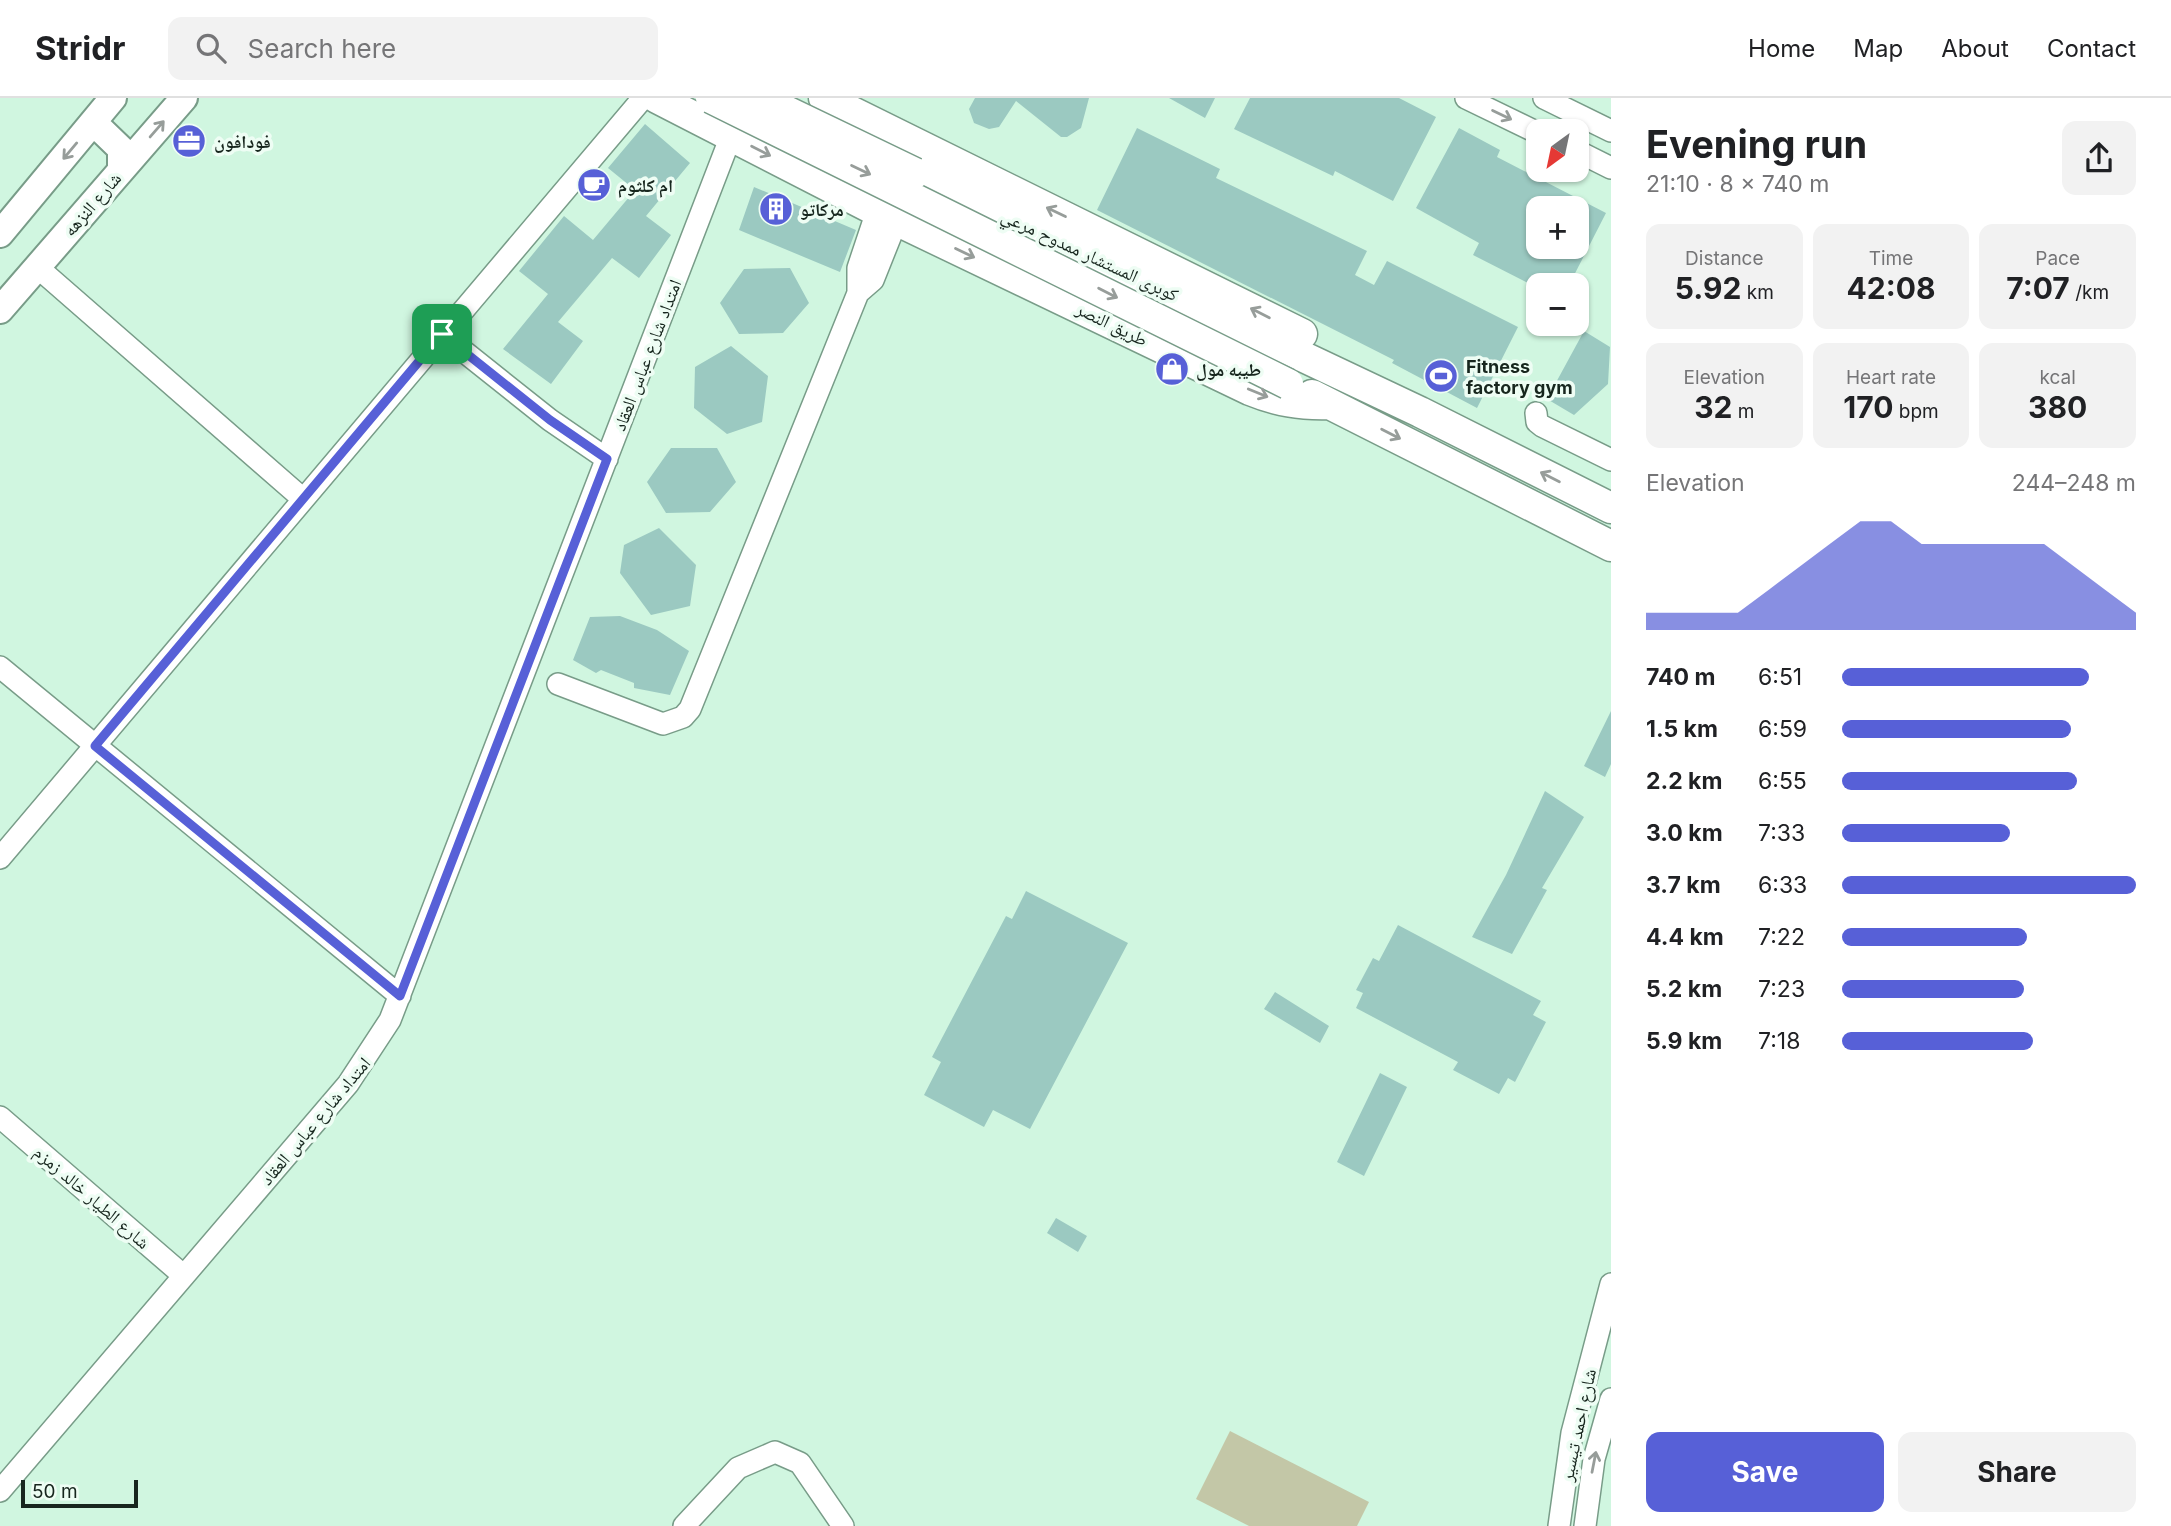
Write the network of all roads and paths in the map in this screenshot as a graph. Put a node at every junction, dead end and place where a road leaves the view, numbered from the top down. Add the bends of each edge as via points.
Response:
1 (113, 98) edge
2 (184, 98) edge
3 (643, 98) edge
4 (657, 98) edge
5 (711, 98) edge
6 (759, 98) edge
7 (825, 98) edge
8 (1466, 98) edge
9 (1544, 98) edge
10 (93, 122) junction
11 (1526, 127) edge
12 (1611, 131) edge
13 (731, 136) junction
14 (1589, 157) edge
15 (1611, 168) edge
16 (121, 170) junction
17 (809, 176) junction
18 (887, 216) junction
19 (0, 234) edge
20 (36, 267) junction
21 (0, 310) edge
22 (442, 334) junction
23 (1330, 404) junction
24 (1420, 412) junction
25 (1536, 413) dead end
26 (607, 459) junction
27 (1611, 460) edge
28 (303, 499) junction
29 (1611, 508) edge
30 (1611, 547) edge
31 (0, 667) edge
32 (558, 684) dead end
33 (95, 746) junction
34 (0, 858) edge
35 (400, 996) junction
36 (0, 1117) edge
37 (184, 1276) junction
38 (1610, 1290) edge
39 (1611, 1399) edge
40 (0, 1492) edge
41 (684, 1526) edge
42 (843, 1526) edge
43 (1559, 1526) edge
44 (1585, 1526) edge

1 - 10 main road
16 -> 2 main road, شارع النزهه
3 - 22 street
4 - 13 highway, طريق النصر
5 -> 23 highway, كوبرى المستشار ممدوح مرعي, bridge
6 - 24 highway, كوبرى المستشار ممدوح مرعي, bridge
7 - 17 highway via 806,108 794,127 792,148
24 -> 7 highway via 1387,378 1366,366
8 -> 11 street
9 - 12 street
10 - 16 main road via 121,149
10 -> 19 main road
13 -> 17 highway, طريق النصر
13 - 26 street, امتداد شارع عباس العقاد
14 - 15 street
16 - 20 main road, شارع النزهه
17 - 18 highway, طريق النصر
18 -> 23 highway, طريق النصر via 1250,390 1302,405
18 - 32 street via 858,268 858,293 690,709 683,717 663,724
20 - 21 main road, شارع النزهه
20 - 28 street
22 - 26 street
22 - 28 street
23 -> 30 highway, طريق النصر
29 -> 24 highway
25 - 27 street via 1542,426
26 - 35 street, امتداد شارع عباس العقاد
28 - 33 street
31 - 33 street
33 - 34 street
33 - 35 street
35 - 37 street, امتداد شارع عباس العقاد via 378,1042 348,1084
36 - 37 street, شارع الطيار خالد زمزم
37 - 40 street, امتداد شارع عباس العقاد
38 - 43 street, شارع احمد تيسير via 1572,1433
44 -> 39 street, شارع احمد تيسير via 1594,1459
41 - 42 street via 738,1468 775,1452 800,1463

